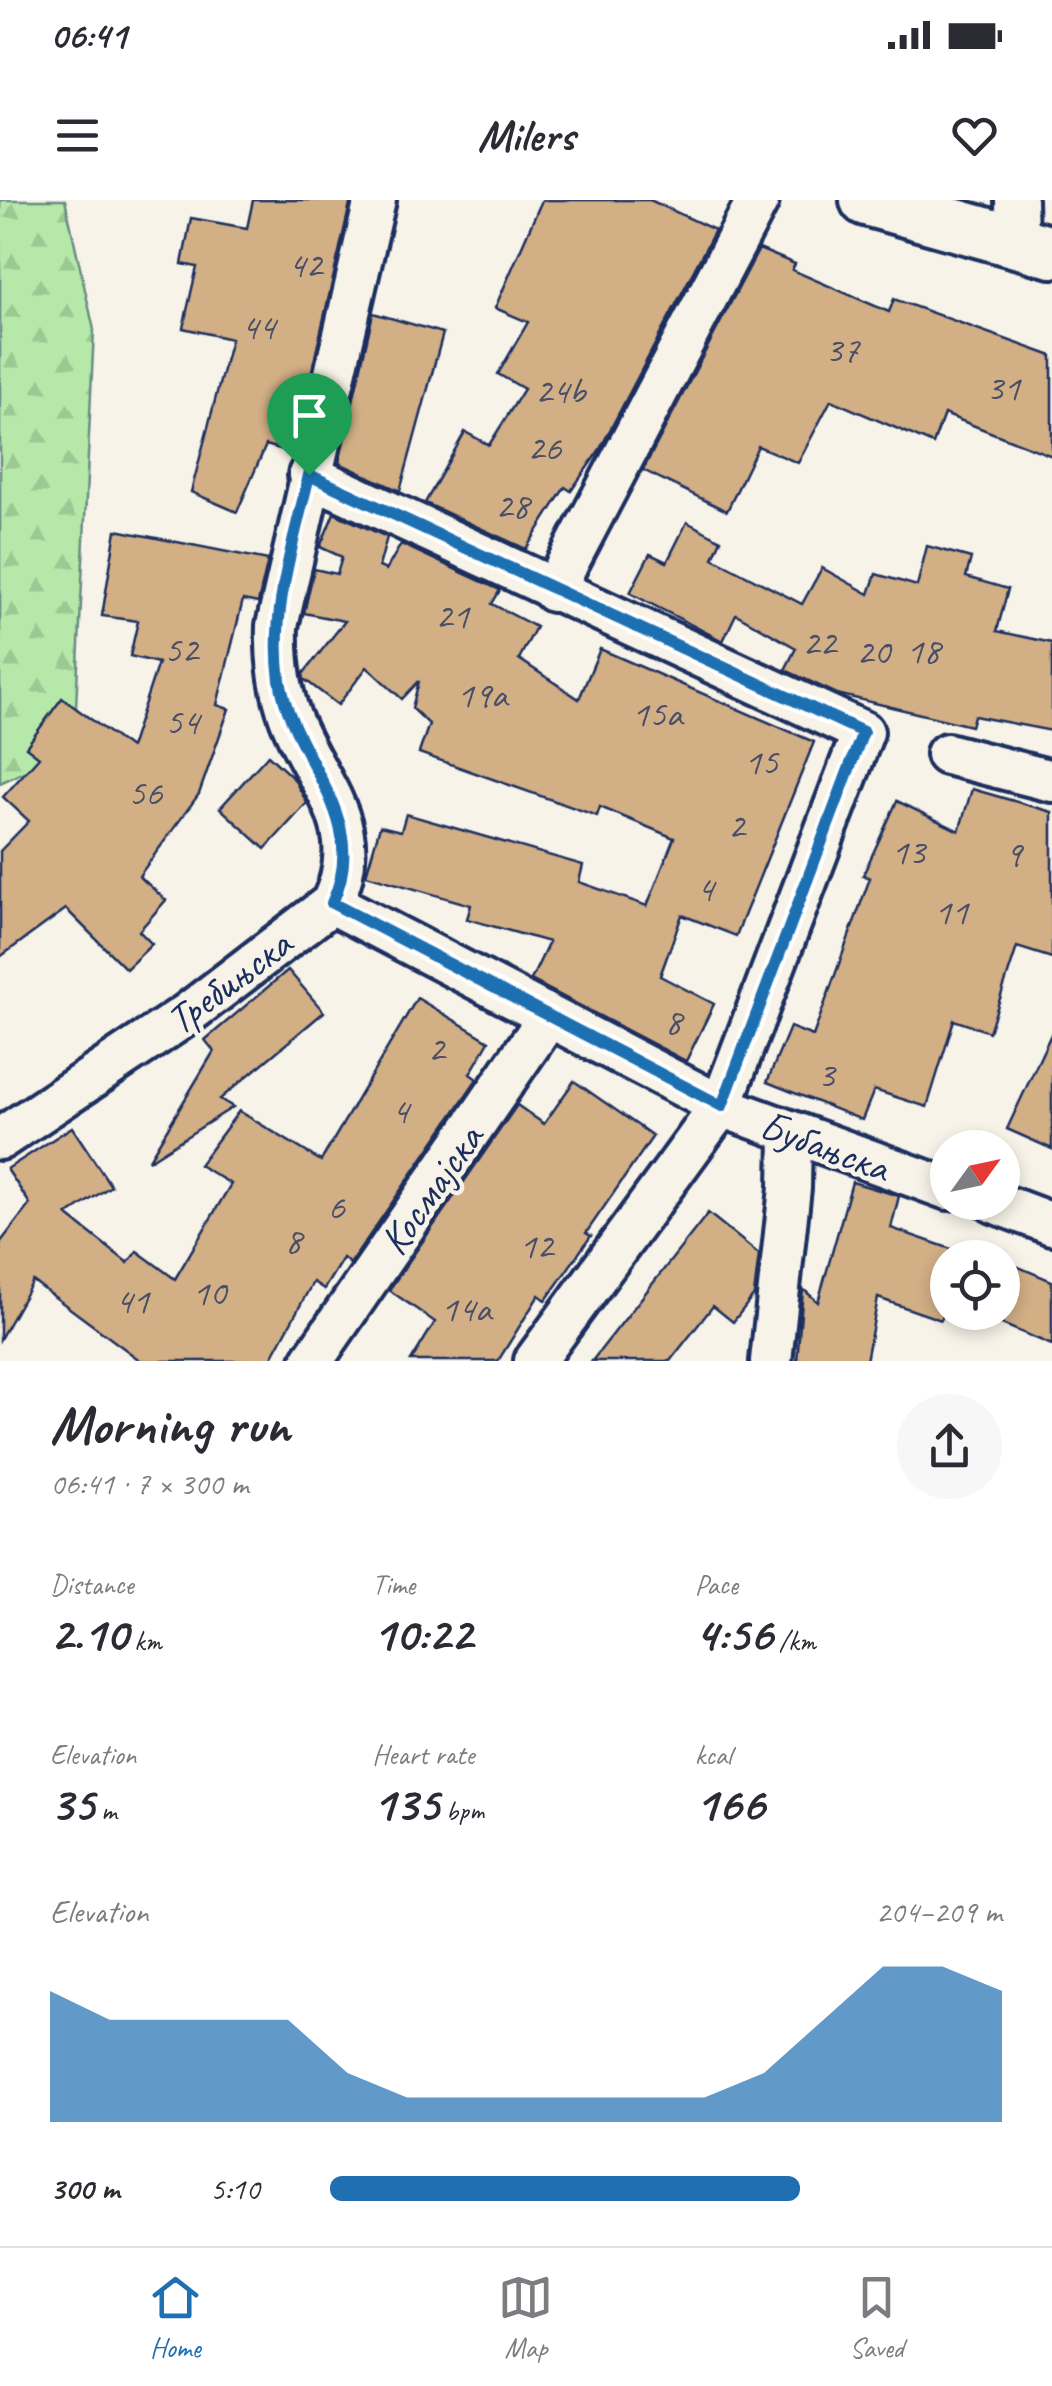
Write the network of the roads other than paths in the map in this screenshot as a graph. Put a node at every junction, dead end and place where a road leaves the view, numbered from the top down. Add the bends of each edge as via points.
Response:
1 (375, 200) edge
2 (758, 200) edge
3 (866, 200) edge
4 (1028, 231) edge
5 (309, 475) junction
6 (553, 591) junction
7 (947, 754) dead end
8 (1052, 781) edge
9 (332, 903) junction
10 (548, 1018) junction
11 (722, 1106) junction
12 (790, 1134) junction
13 (0, 1138) edge
14 (930, 1182) edge
15 (1020, 1212) edge
16 (1052, 1224) edge
17 (312, 1361) edge
18 (535, 1361) edge
19 (771, 1361) edge

1 - 5 street, Требињска
2 - 6 street
3 - 4 street
5 - 6 street
5 - 9 street, Требињска via 276,648 290,716 342,824 343,869
6 - 11 street via 863,732
7 - 8 street
9 - 10 street, Бубањска
9 - 13 street, Требињска via 186,1015
10 - 11 street, Бубањска
10 - 17 street, Космајска
11 - 12 street, Бубањска
11 - 18 street
12 - 14 street, Бубањска
12 - 19 street
15 - 16 street

